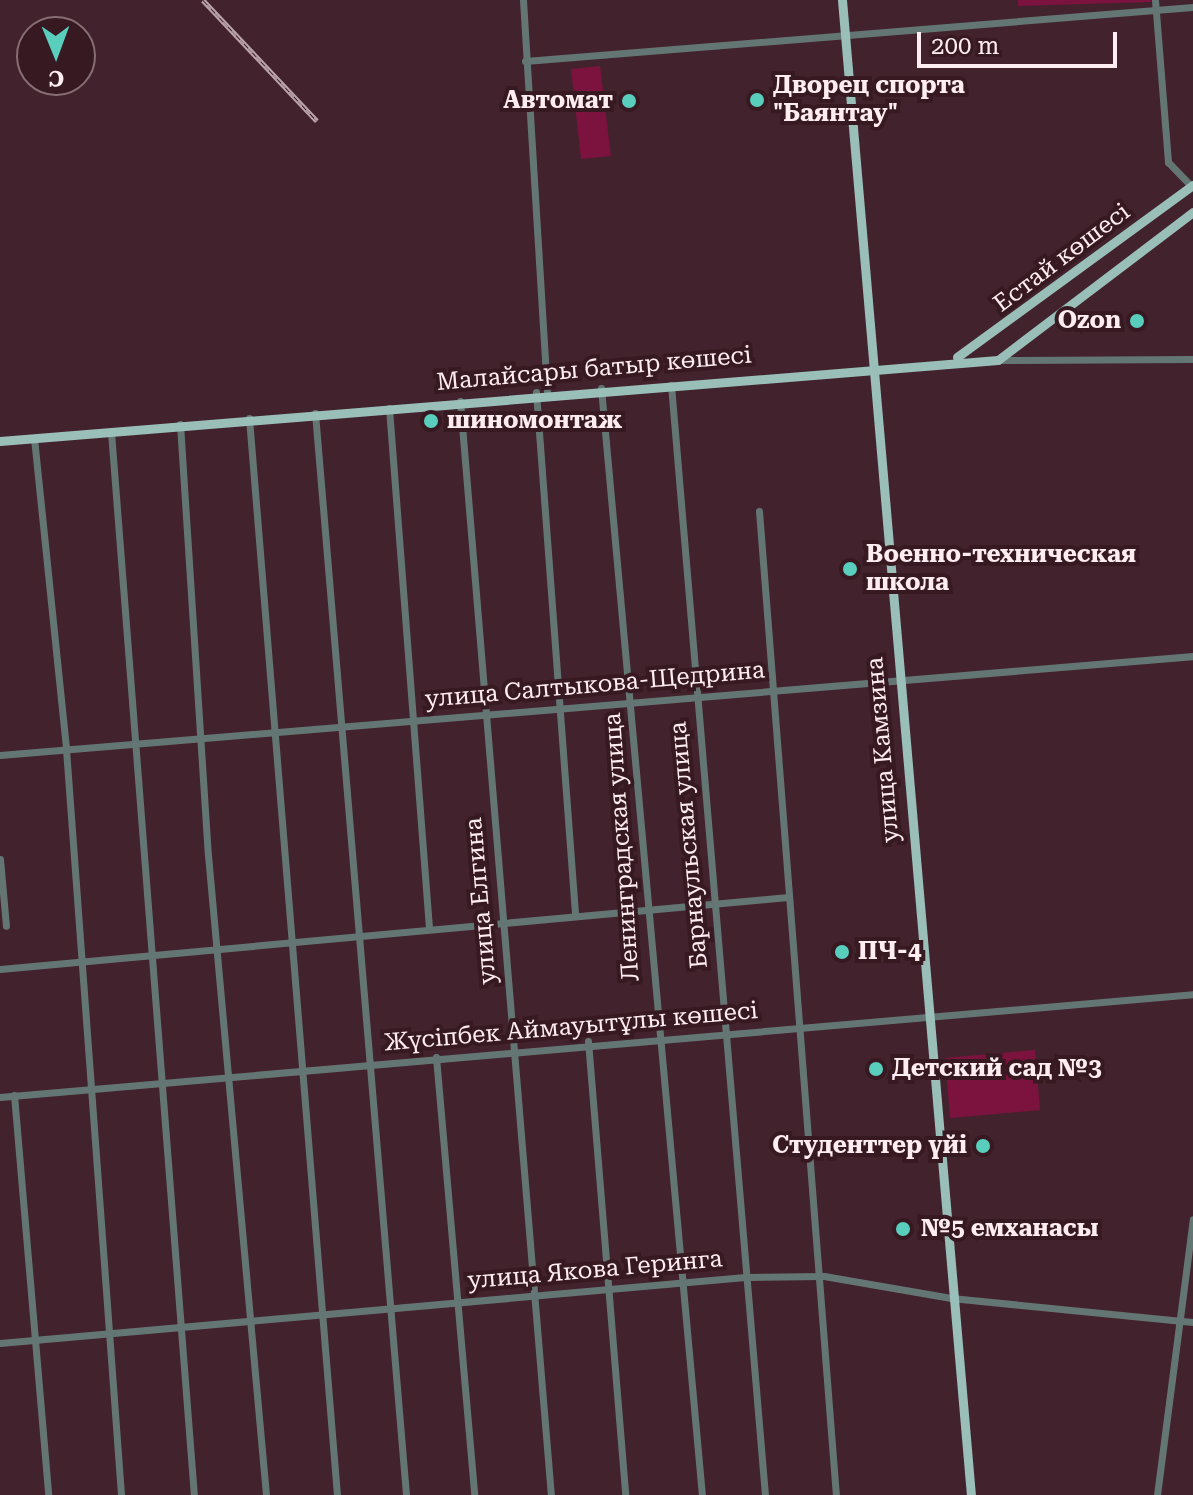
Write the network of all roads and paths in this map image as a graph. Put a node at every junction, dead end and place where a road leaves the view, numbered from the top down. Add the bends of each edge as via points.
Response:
1 (523, 0) edge
2 (842, 0) edge
3 (1155, 0) edge
4 (1193, 7) edge
5 (1156, 10) junction
6 (845, 34) junction
7 (525, 61) junction
8 (1192, 186) edge
9 (1193, 212) edge
10 (954, 359) junction
11 (1193, 359) edge
12 (998, 360) junction
13 (870, 366) junction
14 (671, 383) junction
15 (601, 388) junction
16 (542, 392) junction
17 (460, 399) junction
18 (389, 406) junction
19 (315, 411) junction
20 (249, 418) junction
21 (180, 424) junction
22 (111, 432) junction
23 (34, 438) junction
24 (0, 441) edge
25 (759, 511) dead end
26 (1193, 656) edge
27 (896, 679) junction
28 (770, 690) junction
29 (697, 696) junction
30 (631, 701) junction
31 (559, 707) junction
32 (485, 714) junction
33 (411, 720) junction
34 (339, 726) junction
35 (271, 731) junction
36 (204, 737) junction
37 (135, 744) junction
38 (66, 749) junction
39 (0, 755) edge
40 (0, 859) edge
41 (788, 897) junction
42 (715, 902) junction
43 (645, 909) junction
44 (575, 913) junction
45 (504, 922) junction
46 (6, 926) dead end
47 (429, 928) junction
48 (362, 936) junction
49 (290, 941) junction
50 (216, 945) junction
51 (151, 951) junction
52 (79, 963) junction
53 (0, 969) edge
54 (1193, 994) edge
55 (929, 1019) junction
56 (799, 1029) junction
57 (724, 1031) junction
58 (657, 1035) junction
59 (588, 1041) junction
60 (513, 1048) junction
61 (436, 1057) junction
62 (374, 1065) junction
63 (301, 1072) junction
64 (227, 1078) junction
65 (162, 1084) junction
66 (86, 1090) junction
67 (14, 1095) junction
68 (0, 1097) edge
69 (1193, 1219) edge
70 (824, 1276) junction
71 (745, 1277) junction
72 (679, 1282) junction
73 (608, 1289) junction
74 (533, 1296) junction
75 (951, 1298) junction
76 (457, 1302) junction
77 (389, 1305) junction
78 (320, 1312) junction
79 (249, 1319) junction
80 (1179, 1320) junction
81 (1193, 1322) edge
82 (180, 1326) junction
83 (108, 1334) junction
84 (33, 1340) junction
85 (0, 1343) edge
86 (48, 1495) edge
87 (121, 1495) edge
88 (194, 1495) edge
89 (266, 1495) edge
90 (337, 1495) edge
91 (406, 1495) edge
92 (474, 1495) edge
93 (551, 1495) edge
94 (625, 1495) edge
95 (702, 1495) edge
96 (765, 1495) edge
97 (836, 1495) edge
98 (971, 1495) edge
99 (1157, 1495) edge

1 - 7 street
2 - 6 main road, улица Камзина
3 - 5 street
4 - 5 street
5 - 6 street
5 - 8 street via 1168,162
6 - 7 street
6 - 13 main road, улица Камзина
7 - 16 street
8 - 10 main road, Естай көшесі
9 - 12 main road, Естай көшесі
10 - 12 main road, Малайсары батыр көшесі
10 - 13 main road, Малайсары батыр көшесі
11 - 12 street, Малайсары батыр көшесі
13 - 14 main road, Малайсары батыр көшесі
13 - 27 main road, улица Камзина
14 - 15 main road, Малайсары батыр көшесі
14 - 29 street, Барнаульская улица
15 - 16 main road, Малайсары батыр көшесі
15 - 30 street, Ленинградская улица
16 - 17 main road, Малайсары батыр көшесі
16 - 31 street
17 - 18 main road, Малайсары батыр көшесі
17 - 32 street, улица Елгина
18 - 19 main road, Малайсары батыр көшесі
18 - 33 street
19 - 20 main road, Малайсары батыр көшесі
19 - 34 street
20 - 21 main road, Малайсары батыр көшесі
20 - 35 street
21 - 22 main road, Малайсары батыр көшесі
21 - 36 street
22 - 23 main road, Малайсары батыр көшесі
22 - 37 street
23 - 24 main road, Малайсары батыр көшесі
23 - 38 street
25 - 28 street
26 - 27 street, улица Салтыкова-Щедрина
27 - 28 street, улица Салтыкова-Щедрина
27 - 55 main road, улица Камзина
28 - 29 street, улица Салтыкова-Щедрина
28 - 41 street
29 - 30 street, улица Салтыкова-Щедрина
29 - 42 street, Барнаульская улица
30 - 31 street, улица Салтыкова-Щедрина
30 - 43 street, Ленинградская улица
31 - 32 street, улица Салтыкова-Щедрина
31 - 44 street
32 - 33 street, улица Салтыкова-Щедрина
32 - 45 street, улица Елгина
33 - 34 street, улица Салтыкова-Щедрина
33 - 47 street
34 - 35 street, улица Салтыкова-Щедрина
34 - 48 street
35 - 36 street, улица Салтыкова-Щедрина
35 - 49 street
36 - 37 street, улица Салтыкова-Щедрина
36 - 50 street
37 - 38 street, улица Салтыкова-Щедрина
37 - 51 street
38 - 39 street, улица Салтыкова-Щедрина
38 - 52 street
40 - 46 street
41 - 42 street
41 - 56 street
42 - 43 street
42 - 57 street, Барнаульская улица
43 - 44 street
43 - 58 street, Ленинградская улица
44 - 45 street
45 - 47 street
45 - 60 street, улица Елгина
47 - 48 street
48 - 49 street
48 - 62 street
49 - 50 street
49 - 63 street
50 - 51 street
50 - 64 street
51 - 52 street
51 - 65 street
52 - 53 street
52 - 66 street
54 - 55 street, Жүсіпбек Аймауытұлы көшесі
55 - 56 street, Жүсіпбек Аймауытұлы көшесі
55 - 75 main road, улица Камзина
56 - 57 street, Жүсіпбек Аймауытұлы көшесі
56 - 70 street
57 - 58 street, Жүсіпбек Аймауытұлы көшесі
57 - 71 street, Барнаульская улица
58 - 59 street, Жүсіпбек Аймауытұлы көшесі
58 - 72 street, Ленинградская улица
59 - 60 street, Жүсіпбек Аймауытұлы көшесі
59 - 73 street
60 - 61 street, Жүсіпбек Аймауытұлы көшесі
60 - 74 street, улица Елгина
61 - 62 street, Жүсіпбек Аймауытұлы көшесі
61 - 76 street
62 - 63 street, Жүсіпбек Аймауытұлы көшесі
62 - 77 street
63 - 64 street, Жүсіпбек Аймауытұлы көшесі
63 - 78 street
64 - 65 street, Жүсіпбек Аймауытұлы көшесі
64 - 79 street
65 - 66 street, Жүсіпбек Аймауытұлы көшесі
65 - 82 street
66 - 67 street, Жүсіпбек Аймауытұлы көшесі
66 - 83 street
67 - 68 street, Жүсіпбек Аймауытұлы көшесі
67 - 84 street
69 - 80 street
70 - 71 street, улица Якова Геринга
70 - 75 street, улица Якова Геринга
70 - 97 street
71 - 72 street, улица Якова Геринга
71 - 96 street, Барнаульская улица
72 - 73 street, улица Якова Геринга
72 - 95 street, Ленинградская улица
73 - 74 street, улица Якова Геринга
73 - 94 street
74 - 76 street, улица Якова Геринга
74 - 93 street, улица Елгина
75 - 80 street, улица Якова Геринга
75 - 98 main road, улица Камзина
76 - 77 street, улица Якова Геринга
76 - 92 street
77 - 78 street, улица Якова Геринга
77 - 91 street
78 - 79 street, улица Якова Геринга
78 - 90 street
79 - 82 street, улица Якова Геринга
79 - 89 street
80 - 81 street, улица Якова Геринга
80 - 99 street
82 - 83 street, улица Якова Геринга
82 - 88 street
83 - 84 street, улица Якова Геринга
83 - 87 street
84 - 85 street, улица Якова Геринга
84 - 86 street

